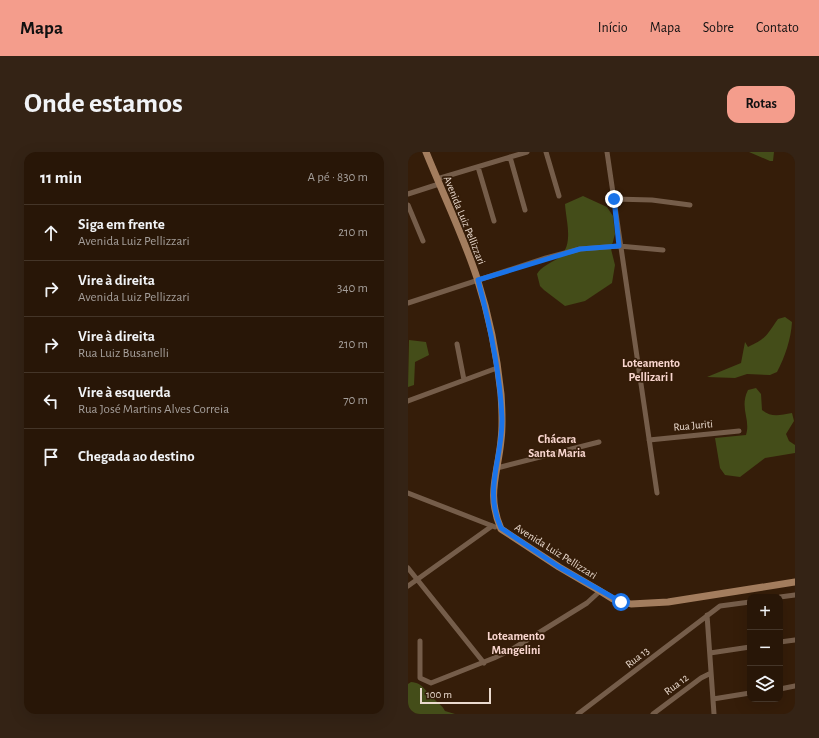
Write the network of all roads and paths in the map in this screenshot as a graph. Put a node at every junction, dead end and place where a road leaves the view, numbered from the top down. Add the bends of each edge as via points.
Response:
1 (426, 152) edge
2 (527, 152) edge
3 (546, 152) edge
4 (607, 152) edge
5 (510, 157) junction
6 (478, 167) junction
7 (438, 182) junction
8 (408, 194) edge
9 (559, 196) dead end
10 (614, 199) junction
11 (408, 205) edge
12 (690, 205) dead end
13 (525, 210) dead end
14 (494, 220) dead end
15 (423, 241) dead end
16 (619, 246) junction
17 (663, 250) dead end
18 (478, 280) junction
19 (408, 303) edge
20 (457, 344) dead end
21 (497, 368) junction
22 (464, 380) junction
23 (408, 401) edge
24 (740, 431) dead end
25 (649, 440) junction
26 (599, 442) dead end
27 (497, 468) junction
28 (408, 493) edge
29 (657, 493) dead end
30 (492, 526) junction
31 (501, 528) junction
32 (408, 568) edge
33 (418, 580) junction
34 (795, 582) edge
35 (408, 586) edge
36 (600, 592) junction
37 (795, 595) edge
38 (783, 597) edge
39 (747, 602) edge
40 (707, 615) junction
41 (795, 640) edge
42 (420, 642) dead end
43 (783, 642) edge
44 (747, 647) edge
45 (710, 653) junction
46 (484, 662) junction
47 (711, 673) junction
48 (795, 686) edge
49 (783, 688) edge
50 (747, 693) edge
51 (713, 699) junction
52 (578, 714) edge
53 (653, 714) edge
54 (714, 714) edge

1 - 7 main road, Avenida Luiz Pellizzari
2 - 5 street
3 - 9 street
4 - 10 street
5 - 6 street
5 - 13 street
6 - 7 street
6 - 14 street
7 - 8 street
7 - 18 main road, Avenida Luiz Pellizzari
10 - 12 street via 630,198
10 - 16 street
11 - 15 street
16 - 17 street
16 - 18 street via 580,249
16 - 25 street via 637,349
18 - 19 street
18 - 21 main road, Avenida Luiz Pellizzari
20 - 22 street
21 - 22 street
21 - 27 main road, Avenida Luiz Pellizzari via 502,420
22 - 23 street
24 - 25 street, Rua Juriti
25 - 29 street
26 - 27 street
27 - 31 main road, Avenida Luiz Pellizzari via 492,497
28 - 30 street
30 - 31 street
30 - 33 street
31 - 36 main road, Avenida Luiz Pellizzari
32 - 33 street
33 - 35 street
33 - 46 street
34 - 36 main road, Avenida Luiz Pellizzari via 643,605 621,602
36 - 46 street via 527,641
37 - 38 street
39 - 40 street, Rua 13 via 720,606
40 - 45 street
40 - 52 street, Rua 13
41 - 43 street
42 - 46 street via 420,678 431,683
44 - 45 street
45 - 47 street
47 - 51 street
47 - 53 street, Rua 12
48 - 49 street
50 - 51 street
51 - 54 street

